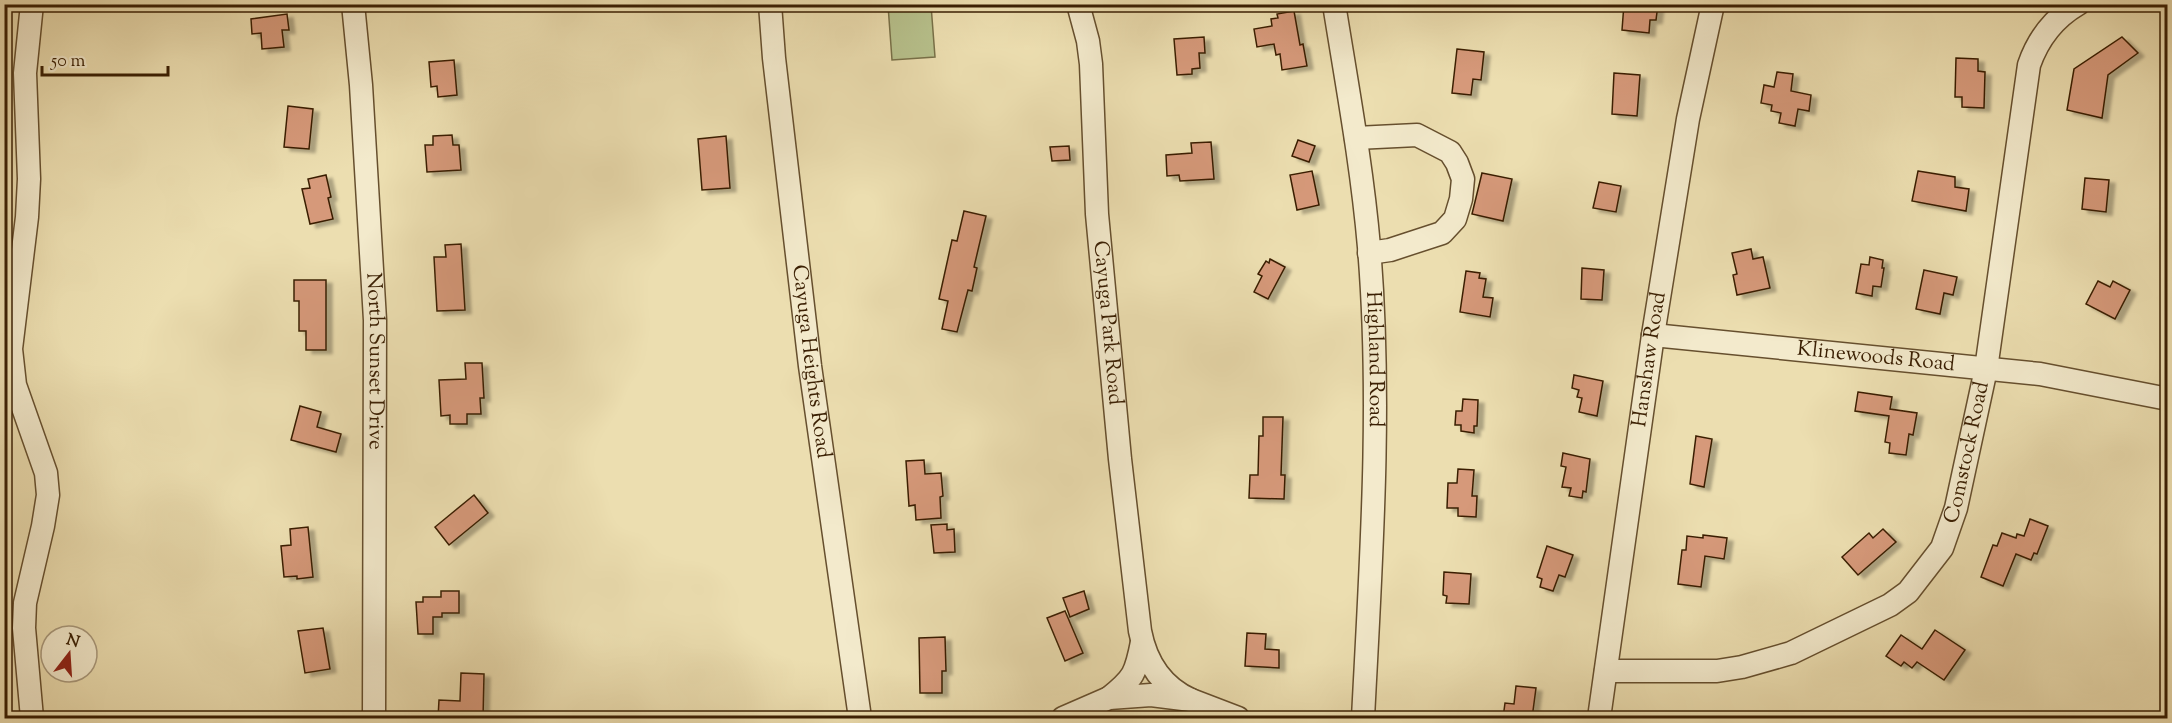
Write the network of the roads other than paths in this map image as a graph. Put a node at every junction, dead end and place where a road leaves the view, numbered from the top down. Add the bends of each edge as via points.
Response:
1 (32, 4) edge
2 (353, 4) edge
3 (770, 4) edge
4 (1078, 4) edge
5 (1334, 4) edge
6 (1713, 4) edge
7 (2078, 4) edge
8 (1356, 138) junction
9 (1369, 253) junction
10 (1653, 335) junction
11 (1986, 369) junction
12 (2168, 399) edge
13 (1142, 642) junction
14 (1606, 671) junction
15 (1109, 698) junction
16 (1191, 700) junction
17 (32, 718) edge
18 (374, 718) edge
19 (860, 718) edge
20 (1063, 718) edge
21 (1238, 718) edge
22 (1363, 718) edge
23 (1599, 718) edge

1 - 17 street via 25,73 28,207 11,355 15,385 46,473 48,495 25,603
2 - 18 street, North Sunset Drive via 375,320
3 - 19 street, Cayuga Heights Road via 810,366
4 - 13 street, Cayuga Park Road via 1091,64 1097,214
5 - 8 street, Highland Road
6 - 10 street, Hanshaw Road via 1688,119
7 - 11 street, Comstock Road via 2055,21 2042,37 2029,65
8 - 9 street, Highland Road
8 - 9 street via 1417,135 1450,152 1463,179 1455,219 1442,233
9 - 22 street, Highland Road via 1375,367 1374,459
10 - 11 street, Klinewoods Road
10 - 14 street, Hanshaw Road
11 - 12 street, Klinewoods Road via 2040,374
11 - 14 street, Comstock Road via 1956,508 1942,548 1908,592 1890,605 1791,653 1742,668
13 - 15 street, Cayuga Park Road via 1133,677
13 - 16 street, Cayuga Park Road via 1154,671 1169,687
14 - 23 street, Hanshaw Road
15 - 16 street via 1151,695
15 - 20 street
16 - 21 street

